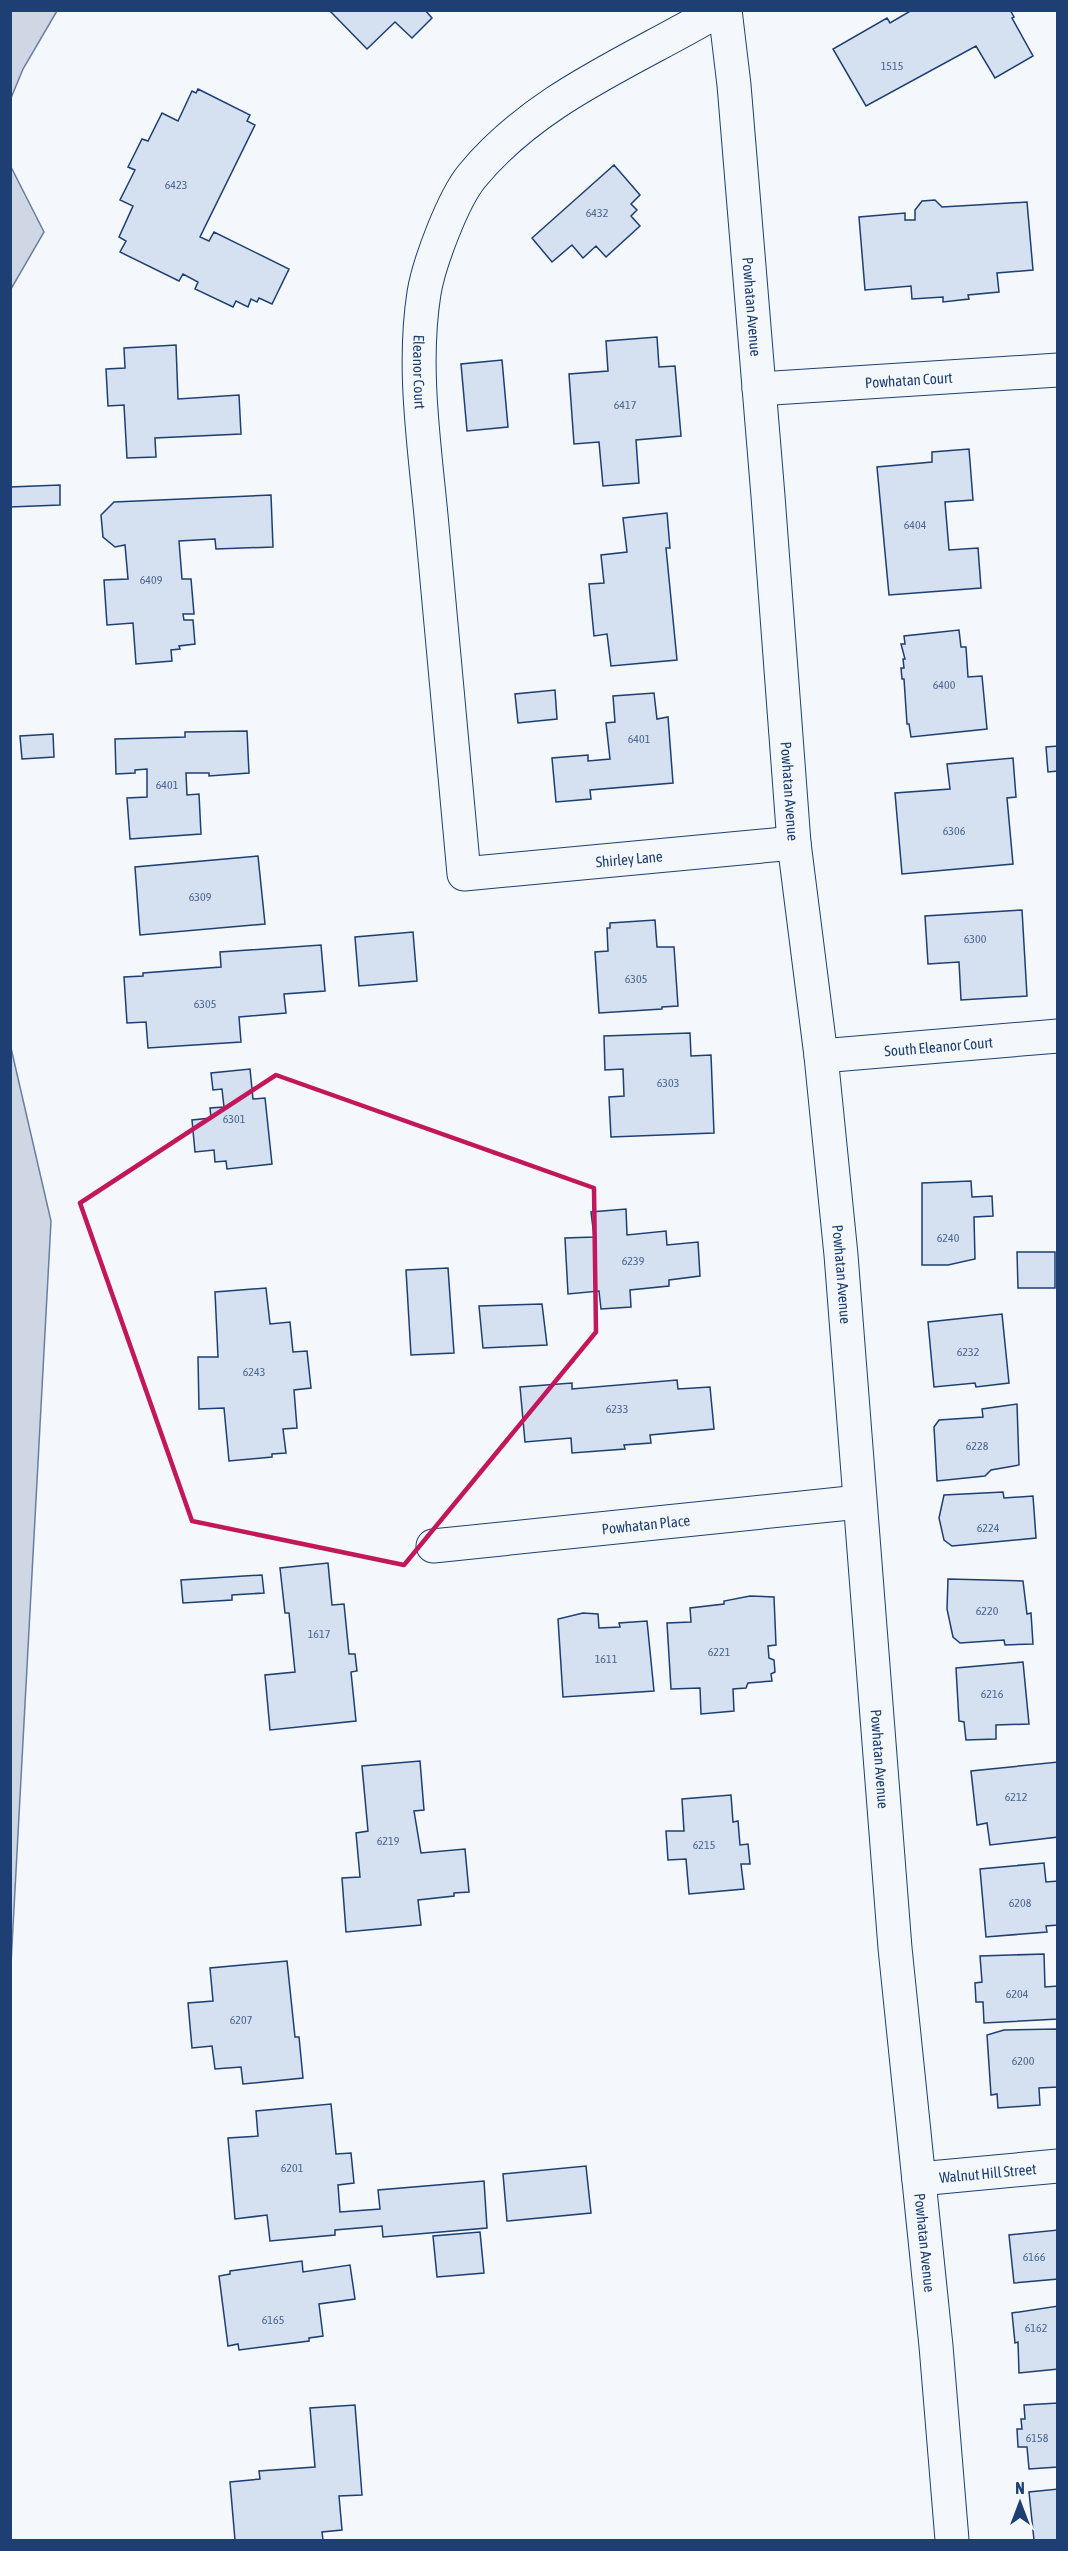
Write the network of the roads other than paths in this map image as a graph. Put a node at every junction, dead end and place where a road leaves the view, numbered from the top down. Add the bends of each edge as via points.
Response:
1 (719, 10) edge
2 (725, 10) edge
3 (1058, 370) edge
4 (759, 389) junction
5 (794, 843) junction
6 (464, 874) joint
7 (1058, 1036) edge
8 (821, 1056) junction
9 (859, 1502) junction
10 (433, 1546) dead end
11 (1058, 2166) edge
12 (919, 2179) junction
13 (952, 2541) edge

1 - 6 street, Eleanor Court via 663,43 613,66 552,104 497,149 470,178 440,238 424,291 418,358
2 - 4 street, Powhatan Avenue
3 - 4 street, Powhatan Court
4 - 5 street, Powhatan Avenue
5 - 6 street, Shirley Lane
5 - 8 street, Powhatan Avenue
7 - 8 street, South Eleanor Court
8 - 9 street, Powhatan Avenue via 841,1255
9 - 10 street, Powhatan Place
9 - 12 street, Powhatan Avenue via 895,1948
11 - 12 street, Walnut Hill Street
12 - 13 street, Powhatan Avenue

